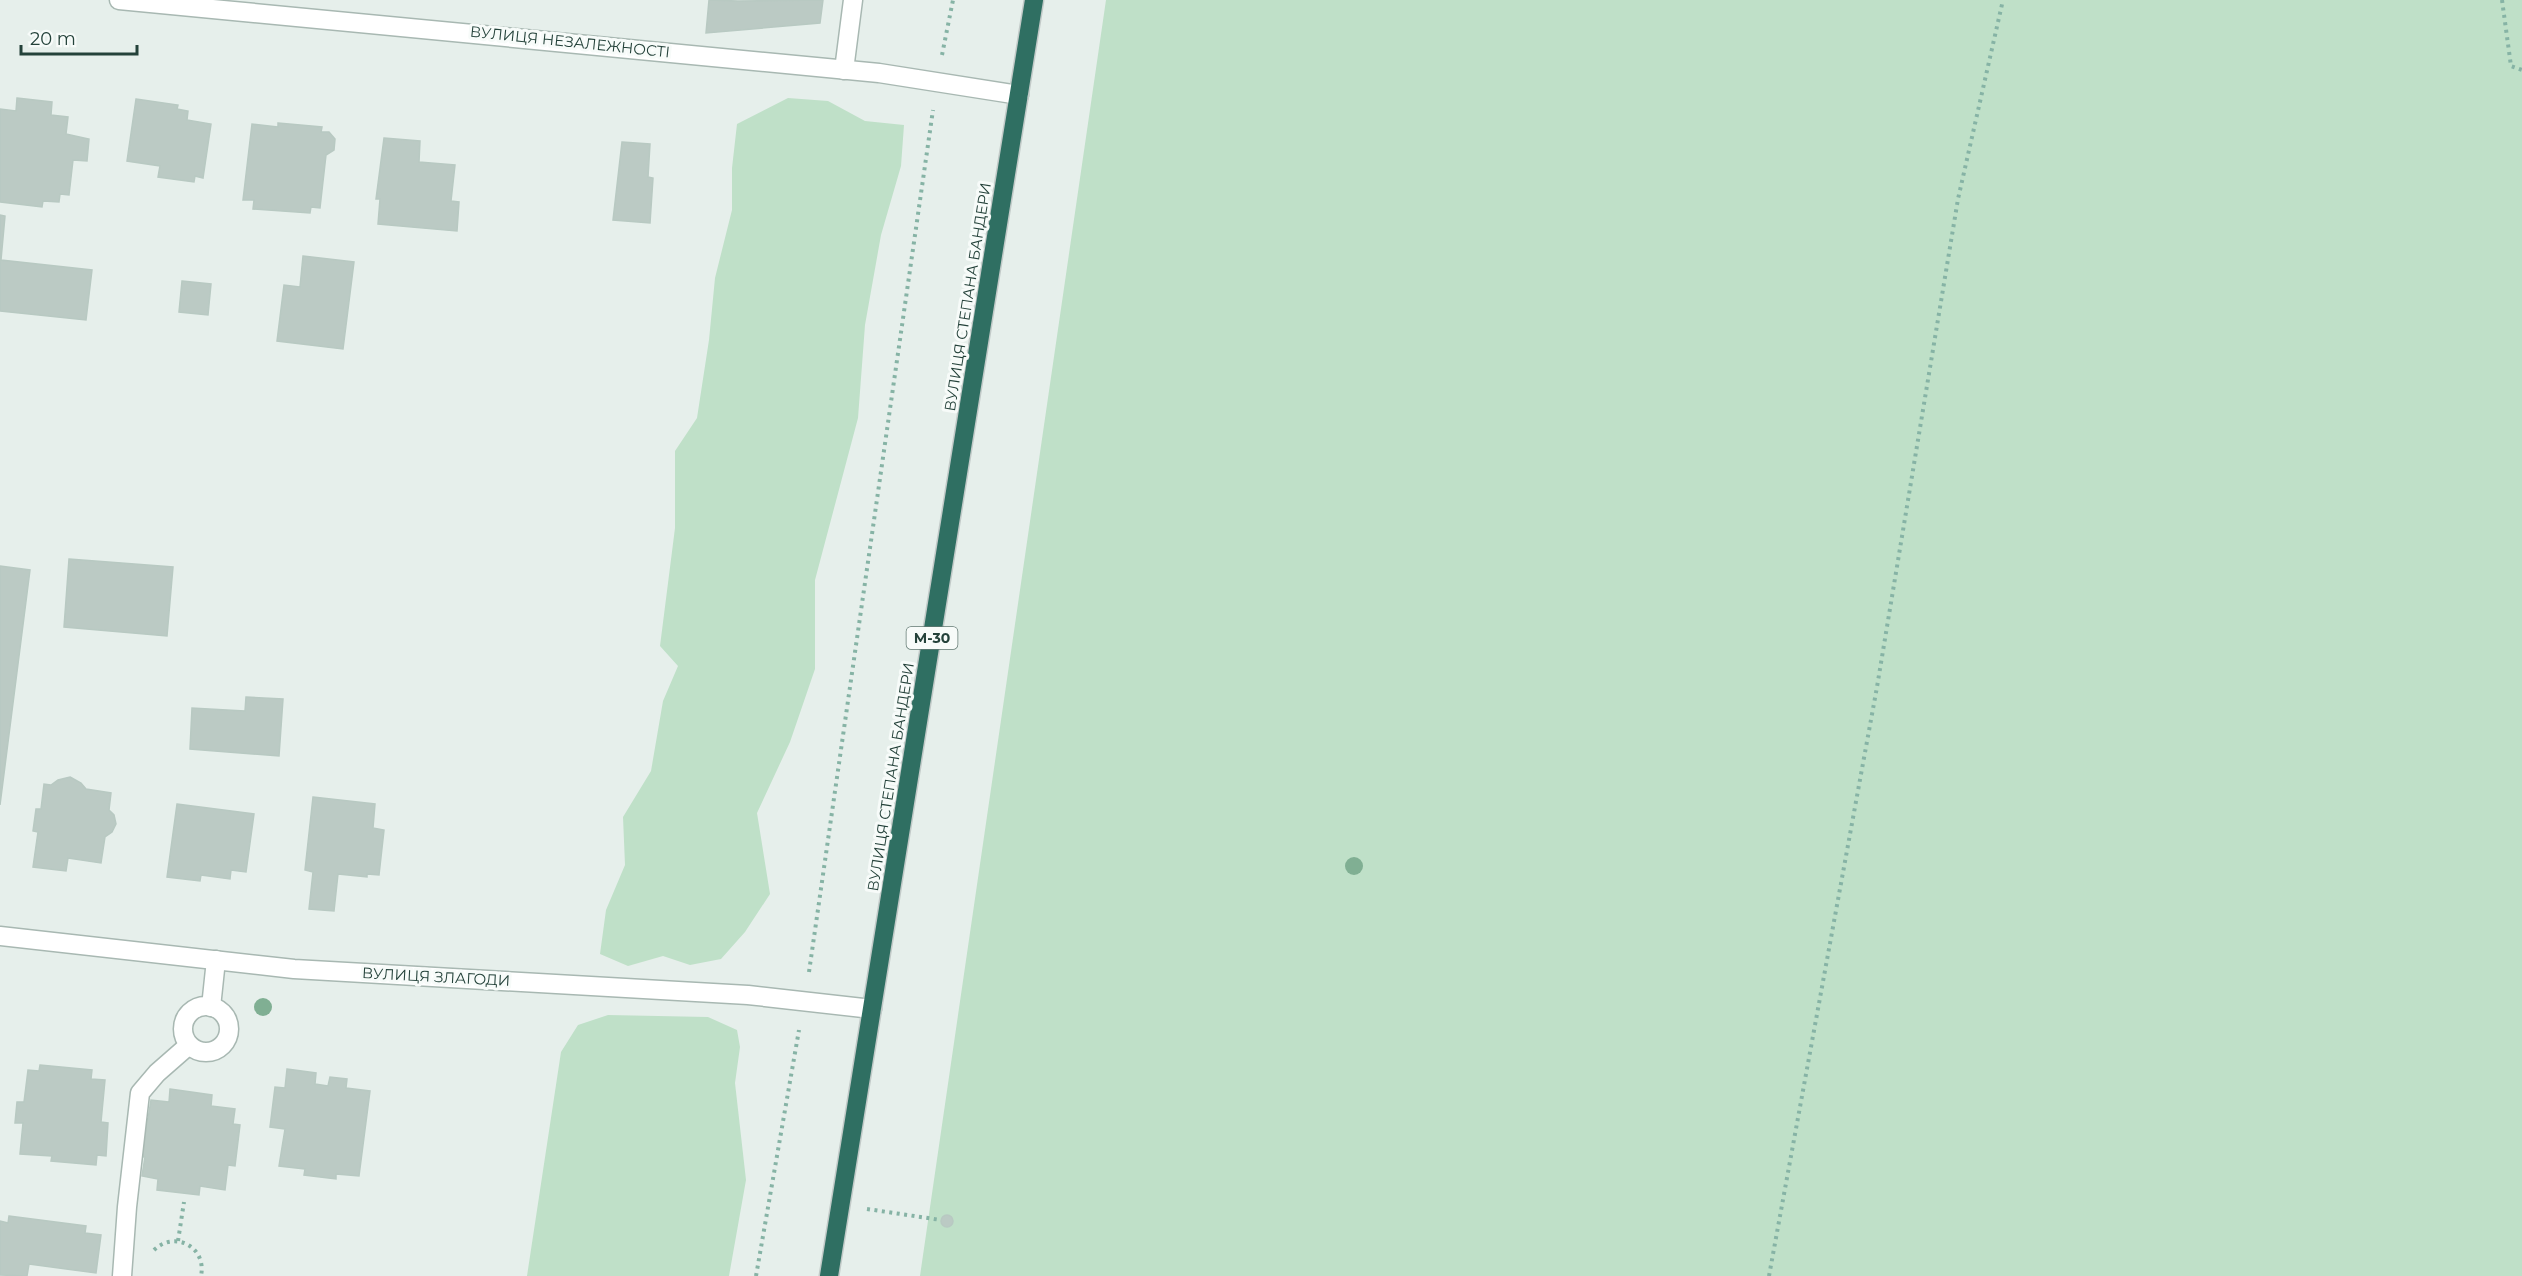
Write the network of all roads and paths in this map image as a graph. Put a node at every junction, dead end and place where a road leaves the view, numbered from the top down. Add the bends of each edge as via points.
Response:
1 (119, 0) edge
2 (853, 0) edge
3 (953, 0) edge
4 (1034, 0) edge
5 (2003, 0) edge
6 (2502, 0) edge
7 (844, 70) junction
8 (2522, 70) edge
9 (936, 82) junction
10 (1019, 95) junction
11 (0, 936) edge
12 (216, 960) junction
13 (805, 1001) junction
14 (211, 1007) junction
15 (872, 1009) junction
16 (189, 1045) junction
17 (184, 1202) dead end
18 (841, 1204) junction
19 (941, 1220) dead end
20 (178, 1241) junction
21 (153, 1252) dead end
22 (122, 1276) edge
23 (201, 1276) edge
24 (756, 1276) edge
25 (829, 1276) edge
26 (1769, 1276) edge

1 - 7 street, ВУЛИЦЯ НЕЗАЛЕЖНОСТІ
2 - 7 street
3 - 9 path
4 - 10 highway, ВУЛИЦЯ СТЕПАНА БАНДЕРИ / М-30
5 - 26 path via 1958,199 1877,687
6 - 8 path via 2511,66
7 - 9 street, ВУЛИЦЯ НЕЗАЛЕЖНОСТІ
9 - 10 street, ВУЛИЦЯ НЕЗАЛЕЖНОСТІ
9 - 13 path
10 - 15 highway, ВУЛИЦЯ СТЕПАНА БАНДЕРИ / М-30
11 - 12 street, ВУЛИЦЯ ЗЛАГОДИ
12 - 13 street, ВУЛИЦЯ ЗЛАГОДИ via 294,969
12 - 14 street
13 - 15 street, ВУЛИЦЯ ЗЛАГОДИ
13 - 24 path
14 - 16 street via 196,1008 186,1018 183,1032
14 - 16 street via 227,1020 226,1041 209,1053
15 - 18 highway, ВУЛИЦЯ СТЕПАНА БАНДЕРИ / М-30
16 - 22 street via 140,1093
17 - 20 path
18 - 19 path
18 - 25 highway, ВУЛИЦЯ СТЕПАНА БАНДЕРИ / М-30
20 - 21 path via 167,1242
20 - 23 path via 198,1253

